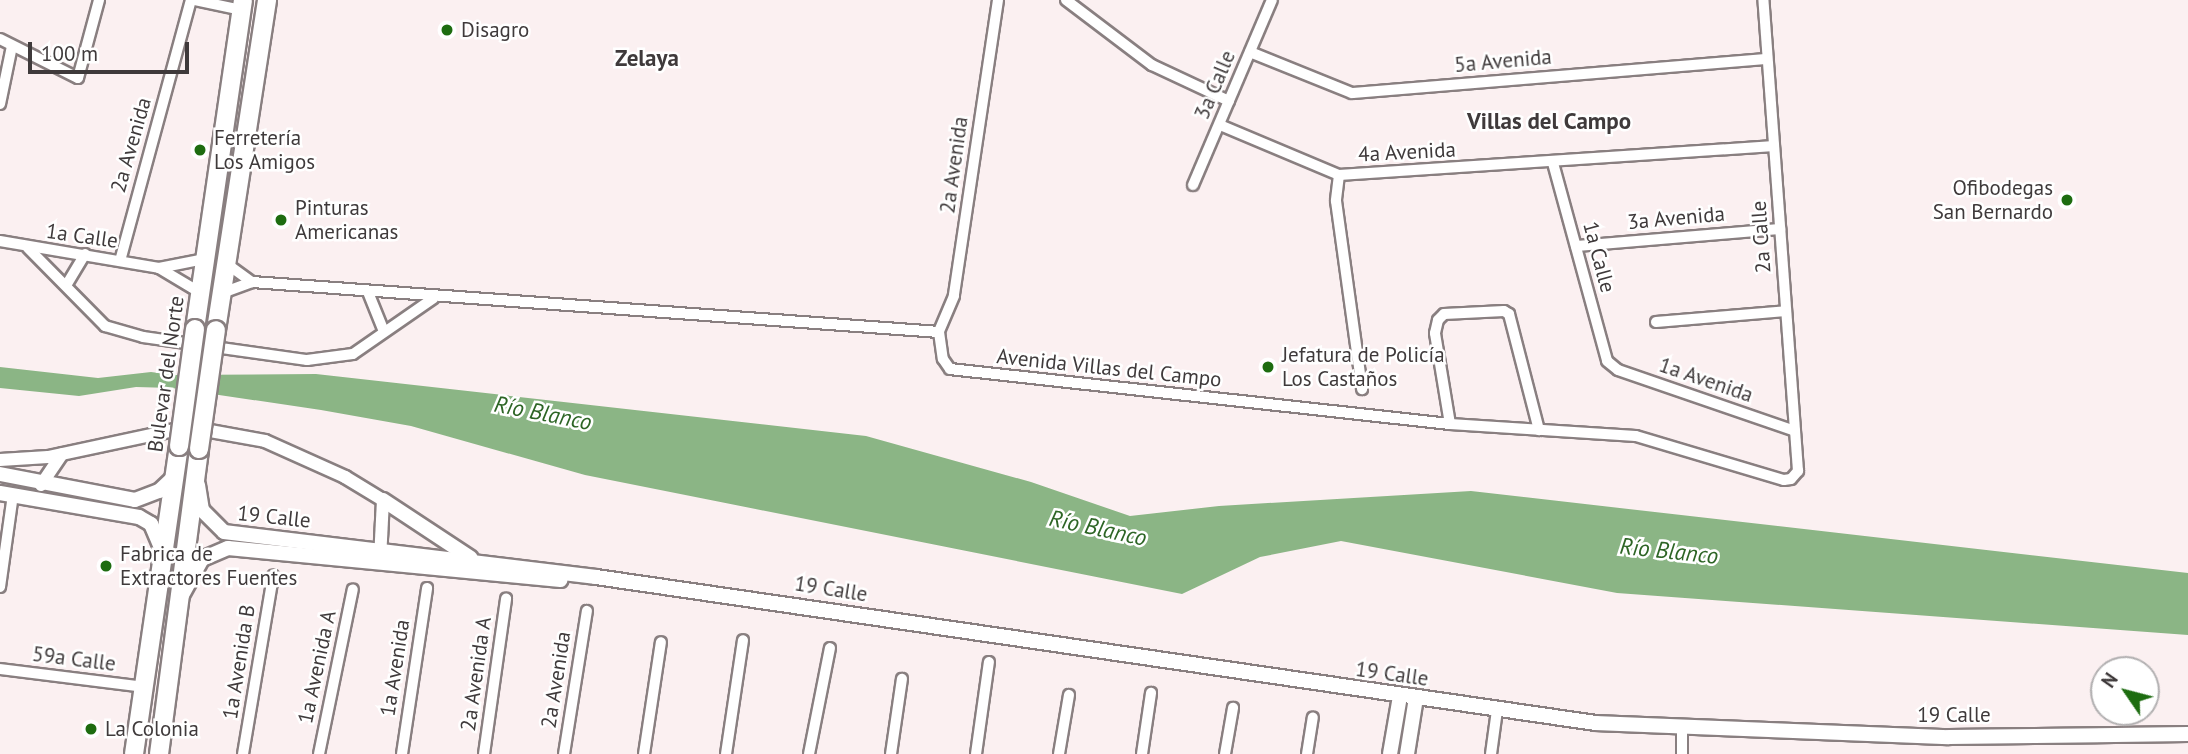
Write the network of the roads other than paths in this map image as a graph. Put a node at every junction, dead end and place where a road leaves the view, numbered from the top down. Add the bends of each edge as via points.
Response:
1 (99, 0) edge
2 (192, 0) edge
3 (267, 0) edge
4 (998, 0) edge
5 (1066, 0) edge
6 (1272, 0) edge
7 (1763, 0) edge
8 (242, 5) edge
9 (0, 39) edge
10 (12, 46) junction
11 (1250, 52) junction
12 (1767, 59) junction
13 (1229, 101) junction
14 (0, 104) edge
15 (1220, 125) junction
16 (1774, 146) junction
17 (1553, 163) junction
18 (1339, 174) junction
19 (1193, 185) dead end
20 (1780, 229) junction
21 (0, 240) edge
22 (1576, 246) junction
23 (27, 247) junction
24 (85, 254) junction
25 (205, 259) junction
26 (120, 261) junction
27 (227, 264) junction
28 (159, 268) junction
29 (251, 282) junction
30 (67, 284) junction
31 (368, 292) junction
32 (201, 293) junction
33 (222, 293) junction
34 (434, 298) junction
35 (1781, 312) junction
36 (1656, 322) dead end
37 (383, 329) junction
38 (939, 332) junction
39 (1607, 361) joint
40 (1362, 389) dead end
41 (1450, 424) junction
42 (1539, 430) junction
43 (1795, 430) junction
44 (62, 454) junction
45 (0, 460) edge
46 (1798, 471) joint
47 (196, 473) junction
48 (0, 474) edge
49 (174, 477) junction
50 (0, 482) edge
51 (41, 485) junction
52 (6, 494) edge
53 (142, 499) junction
54 (383, 500) junction
55 (139, 517) junction
56 (381, 556) junction
57 (163, 557) junction
58 (475, 561) junction
59 (273, 576) dead end
60 (596, 576) junction
61 (0, 587) edge
62 (427, 588) dead end
63 (353, 589) dead end
64 (179, 598) junction
65 (506, 599) dead end
66 (587, 611) dead end
67 (743, 640) dead end
68 (661, 642) dead end
69 (830, 648) dead end
70 (989, 662) dead end
71 (0, 669) edge
72 (902, 679) dead end
73 (144, 687) junction
74 (1151, 693) dead end
75 (1069, 695) dead end
76 (1400, 696) junction
77 (1416, 698) junction
78 (1233, 708) dead end
79 (1497, 710) junction
80 (1313, 717) dead end
81 (1682, 730) junction
82 (2188, 734) edge
83 (134, 754) edge
84 (159, 754) edge
85 (243, 754) edge
86 (318, 754) edge
87 (402, 754) edge
88 (484, 754) edge
89 (564, 754) edge
90 (644, 754) edge
91 (726, 754) edge
92 (809, 754) edge
93 (891, 754) edge
94 (976, 754) edge
95 (1059, 754) edge
96 (1142, 754) edge
97 (1225, 754) edge
98 (1307, 754) edge
99 (1390, 754) edge
100 (1407, 754) edge
101 (1492, 754) edge
102 (1682, 754) edge

1 - 10 street via 79,77
2 - 8 street
2 - 26 street, 2a Avenida
3 - 27 highway, Bulevar del Norte
4 - 38 street, 2a Avenida via 954,296
5 - 13 street via 1152,65
6 - 11 street, 3a Calle
7 - 12 street, 2a Calle
8 - 25 highway, Bulevar del Norte
9 - 10 street
10 - 14 street
11 - 12 street, 5a Avenida via 1352,93
11 - 13 street, 3a Calle
12 - 16 street, 2a Calle
13 - 15 street, 3a Calle
15 - 18 street, 4a Avenida
15 - 19 street, 3a Calle
16 - 17 street, 4a Avenida
16 - 20 street, 2a Calle
17 - 18 street, 4a Avenida
17 - 22 street, 1a Calle
18 - 40 street via 1336,201
20 - 22 street, 3a Avenida
20 - 35 street, 2a Calle
21 - 23 street, 1a Calle
22 - 39 street, 1a Calle
23 - 24 street, 1a Calle
23 - 30 street
24 - 26 street, 1a Calle
24 - 30 street
25 - 28 street, 1a Calle
25 - 32 highway, Bulevar del Norte
26 - 28 street, 1a Calle
27 - 29 street
27 - 33 highway, Bulevar del Norte
28 - 32 street, 1a Calle
29 - 31 street
29 - 33 street
30 - 37 street via 105,326 143,337 307,360 353,354
31 - 34 street via 413,292
31 - 37 street
32 - 49 highway, Bulevar del Norte, bridge
33 - 47 highway, Bulevar del Norte, bridge
34 - 37 street
34 - 38 street via 564,303
35 - 36 street
35 - 43 street, 2a Calle
38 - 41 street, Avenida Villas del Campo via 943,359 950,369 963,373
39 - 43 street, 1a Avenida via 1618,370
41 - 42 street, Avenida Villas del Campo
41 - 42 street via 1435,333 1438,320 1444,314 1504,311 1509,314
42 - 46 street, Avenida Villas del Campo via 1636,436 1784,480
43 - 46 street, 2a Calle
44 - 45 street
44 - 51 street
44 - 54 street via 188,427 265,441
47 - 56 main road, 19 Calle via 202,510 224,533
47 - 64 highway, Bulevar del Norte
48 - 51 main road
49 - 53 main road
49 - 57 highway, Bulevar del Norte
50 - 51 main road
51 - 53 main road via 102,498
52 - 55 main road
52 - 61 street
53 - 55 main road
54 - 56 street
54 - 58 main road
55 - 57 main road via 157,532
56 - 58 main road, 19 Calle
56 - 60 main road, 19 Calle via 536,579
56 - 64 main road, 19 Calle via 228,548 202,559
57 - 73 highway, Bulevar del Norte
58 - 60 main road, 19 Calle
59 - 85 street, 1a Avenida B
60 - 76 main road, 19 Calle
62 - 87 street, 1a Avenida
63 - 86 street, 1a Avenida A
64 - 84 highway, Bulevar del Norte
65 - 88 street, 2a Avenida A
66 - 89 street, 2a Avenida
67 - 91 street
68 - 90 street
69 - 92 street
70 - 94 street
71 - 73 street, 59a Calle
72 - 93 street
73 - 83 highway, Bulevar del Norte
74 - 96 street
75 - 95 street
76 - 77 main road, 19 Calle
76 - 99 main road
77 - 79 main road, 19 Calle
77 - 100 main road
78 - 97 street
79 - 81 main road, 19 Calle
79 - 101 street
80 - 98 street
81 - 82 main road, 19 Calle via 1950,737
81 - 102 street

